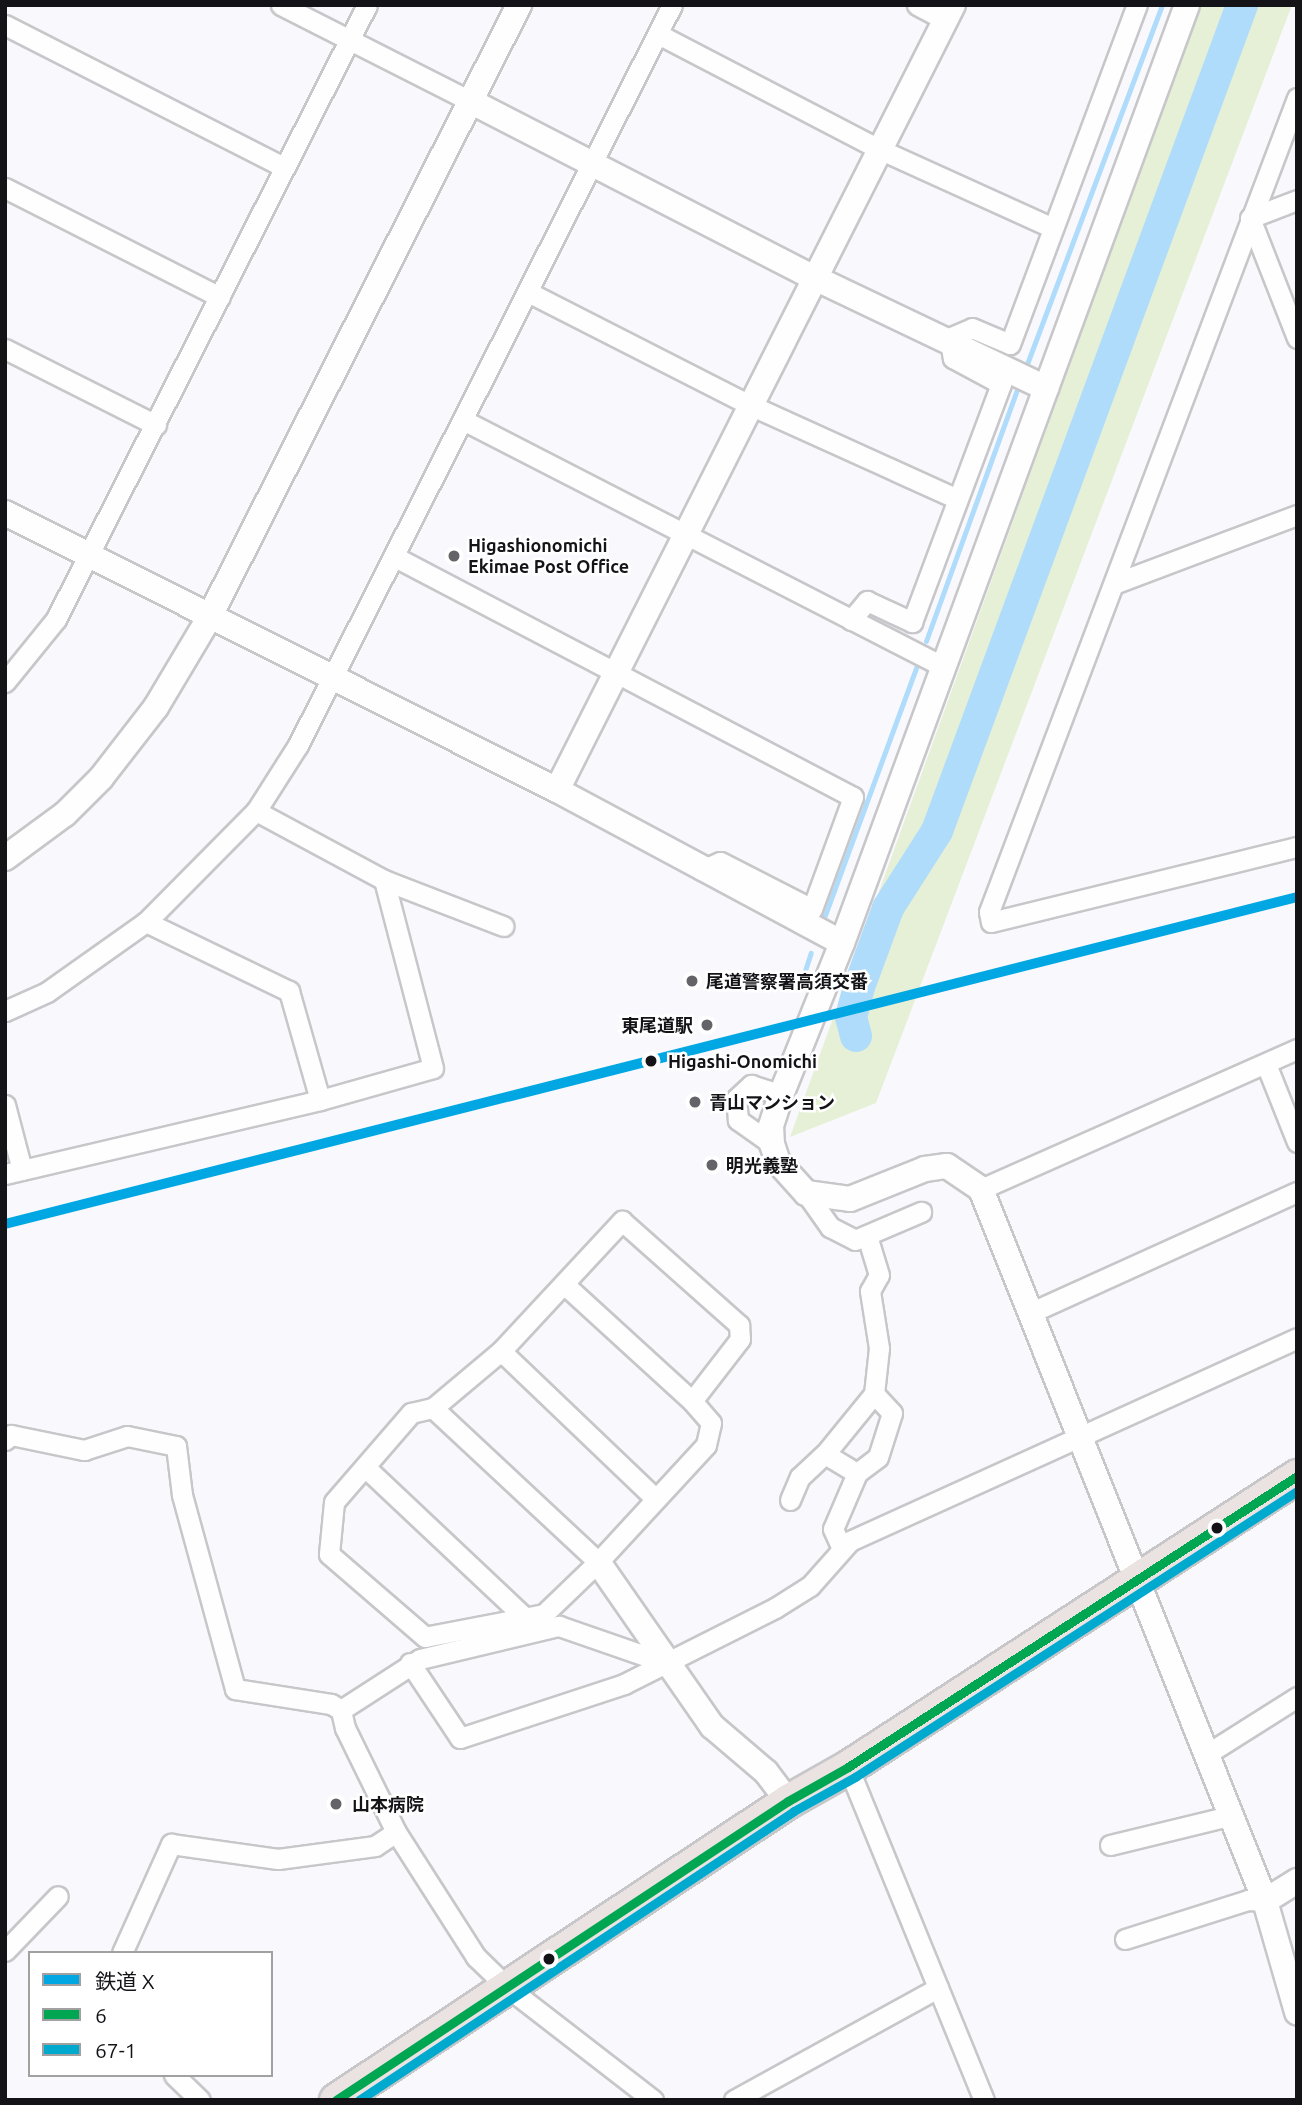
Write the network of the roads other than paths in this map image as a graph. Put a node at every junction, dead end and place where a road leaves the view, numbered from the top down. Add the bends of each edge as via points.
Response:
1 (281, 5) edge
2 (367, 5) edge
3 (519, 5) edge
4 (672, 5) edge
5 (916, 5) edge
6 (1137, 5) edge
7 (1187, 5) edge
8 (949, 13) edge
9 (5, 25) edge
10 (657, 34) junction
11 (350, 41) junction
12 (1297, 98) edge
13 (470, 100) junction
14 (879, 149) junction
15 (593, 161) junction
16 (284, 167) junction
17 (5, 188) edge
18 (1297, 200) edge
19 (1250, 218) junction
20 (1053, 228) junction
21 (814, 278) junction
22 (528, 292) junction
23 (220, 297) junction
24 (949, 338) junction
25 (1297, 338) edge
26 (5, 349) edge
27 (1046, 388) junction
28 (750, 405) junction
29 (463, 420) junction
30 (156, 425) junction
31 (955, 498) junction
32 (5, 513) edge
33 (1297, 515) edge
34 (685, 533) junction
35 (88, 554) junction
36 (395, 557) junction
37 (1116, 583) junction
38 (209, 618) junction
39 (851, 620) junction
40 (944, 667) junction
41 (618, 671) junction
42 (332, 676) junction
43 (5, 682) edge
44 (557, 790) junction
45 (256, 811) junction
46 (1297, 847) edge
47 (5, 858) edge
48 (702, 870) junction
49 (384, 880) junction
50 (146, 922) junction
51 (503, 926) dead end
52 (842, 943) junction
53 (5, 1011) edge
54 (1297, 1049) edge
55 (1266, 1063) junction
56 (781, 1095) junction
57 (320, 1100) junction
58 (5, 1105) edge
59 (1297, 1142) edge
60 (772, 1144) junction
61 (14, 1172) edge
62 (981, 1189) junction
63 (1297, 1192) edge
64 (806, 1193) junction
65 (920, 1212) dead end
66 (868, 1238) junction
67 (565, 1285) junction
68 (1032, 1312) junction
69 (1297, 1338) edge
70 (501, 1351) junction
71 (874, 1394) junction
72 (692, 1401) junction
73 (433, 1408) junction
74 (1078, 1435) junction
75 (5, 1440) edge
76 (825, 1454) junction
77 (365, 1467) junction
78 (857, 1474) junction
79 (1297, 1476) edge
80 (656, 1499) junction
81 (790, 1500) dead end
82 (842, 1549) junction
83 (598, 1562) junction
84 (1134, 1579) junction
85 (524, 1617) junction
86 (410, 1663) junction
87 (666, 1663) junction
88 (1297, 1697) edge
89 (341, 1710) junction
90 (1207, 1754) junction
91 (848, 1767) junction
92 (788, 1801) junction
93 (1229, 1816) junction
94 (396, 1832) junction
95 (1111, 1845) dead end
96 (1297, 1881) edge
97 (58, 1896) dead end
98 (1265, 1901) junction
99 (1125, 1940) dead end
100 (5, 1951) edge
101 (123, 1951) edge
102 (508, 1988) junction
103 (938, 1988) junction
104 (1296, 2008) edge
105 (176, 2077) edge
106 (201, 2100) edge
107 (337, 2100) edge
108 (653, 2100) edge
109 (734, 2100) edge
110 (984, 2100) edge

1 - 11 street
2 - 11 street
3 - 13 street
4 - 10 street
5 - 8 street
6 - 20 street
7 - 27 street
8 - 14 street
9 - 16 street
10 - 14 street
10 - 15 street
11 - 13 street
11 - 16 street
12 - 19 street
13 - 15 street
13 - 38 street
14 - 20 street
14 - 21 street
15 - 21 street
15 - 22 street
16 - 23 street
17 - 23 street
18 - 19 street
19 - 25 street
19 - 37 street
20 - 24 street via 1010,344 972,328
21 - 24 street
21 - 28 street
22 - 28 street
22 - 29 street
23 - 30 street
24 - 27 street
24 - 31 street via 953,358 1001,384
26 - 30 street
27 - 40 street
28 - 31 street
28 - 34 street
29 - 34 street
29 - 36 street
30 - 35 street
31 - 39 street via 912,622 867,601
32 - 35 street
33 - 37 street
34 - 39 street
34 - 41 street
35 - 38 street
35 - 43 street via 56,619
36 - 41 street
36 - 42 street
37 - 46 street via 989,912 991,922
38 - 42 street
38 - 47 street via 156,707 101,778 65,814
39 - 40 street
40 - 52 street
41 - 44 street
41 - 48 street via 853,797 812,909 720,862
42 - 44 street
42 - 45 street via 299,744
44 - 48 street
45 - 49 street
45 - 50 street
48 - 52 street
49 - 51 street
49 - 57 street via 433,1068
50 - 53 street via 47,992
50 - 57 street via 289,991
52 - 56 street
54 - 55 street
55 - 59 street
55 - 62 street
56 - 60 street via 771,1126
56 - 60 street via 751,1085 736,1099 738,1121
57 - 61 street
58 - 61 street
60 - 64 street via 778,1162
62 - 64 street via 947,1166 925,1169 850,1199
62 - 68 street
63 - 68 street
64 - 66 street via 830,1227 855,1240
65 - 66 street
66 - 71 street via 879,1275 870,1291 879,1348
67 - 70 street
67 - 72 street
67 - 72 street via 622,1221 739,1325 740,1339
68 - 74 street
69 - 74 street
70 - 73 street
70 - 80 street
71 - 76 street
71 - 78 street via 892,1413 878,1457
72 - 80 street via 711,1423 706,1445
73 - 77 street via 411,1413
73 - 83 street
74 - 82 street
74 - 84 street
75 - 89 street via 11,1434 85,1450 127,1436 176,1446 182,1495 234,1689 331,1704
76 - 78 street
76 - 81 street via 800,1477
77 - 85 street
77 - 85 street via 334,1502 329,1554 425,1637
78 - 82 street via 833,1529
79 - 84 highway
80 - 83 street
82 - 87 street via 810,1586
83 - 85 street via 544,1614
83 - 87 street
84 - 90 street
84 - 91 highway
86 - 87 street via 559,1626
86 - 87 street via 460,1738 624,1684
86 - 89 street
87 - 92 street via 712,1726 766,1772
88 - 90 street
89 - 94 street via 345,1728
90 - 93 street
91 - 92 highway
91 - 103 street
92 - 102 highway
93 - 95 street
93 - 98 street
94 - 101 street via 375,1846 278,1859 171,1844
94 - 102 street via 476,1957
96 - 98 street
97 - 100 street
98 - 99 street via 1248,1900
98 - 104 street
102 - 107 highway
102 - 108 street
103 - 109 street
103 - 110 street
105 - 106 street

